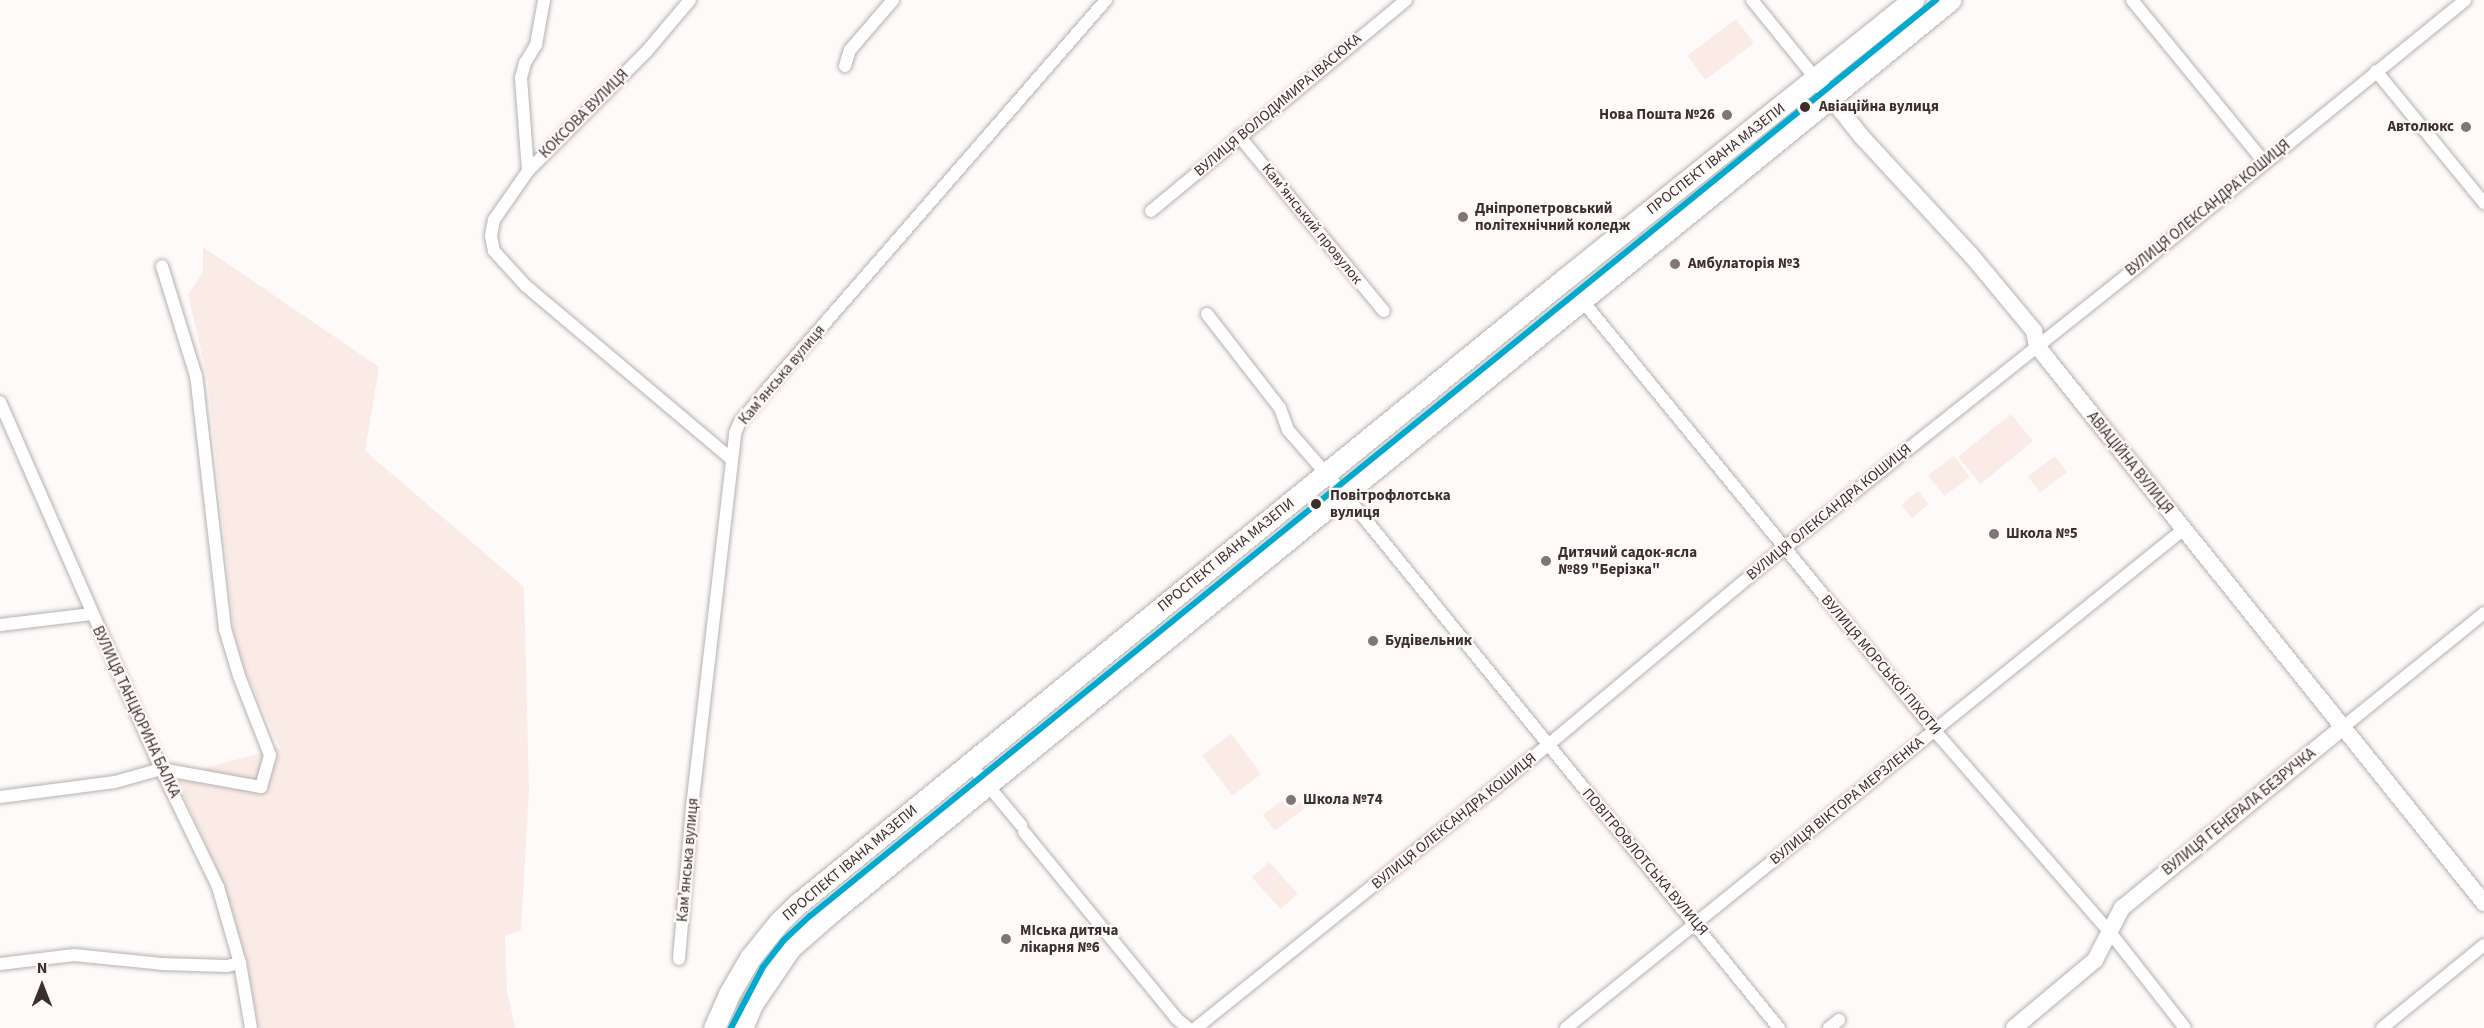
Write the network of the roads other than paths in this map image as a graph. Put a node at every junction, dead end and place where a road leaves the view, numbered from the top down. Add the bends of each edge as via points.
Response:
1 (544, 0) edge
2 (690, 0) edge
3 (892, 0) edge
4 (1106, 0) edge
5 (1406, 0) edge
6 (1752, 0) edge
7 (1913, 0) edge
8 (1950, 0) edge
9 (2132, 0) edge
10 (2465, 0) edge
11 (845, 66) dead end
12 (2376, 71) junction
13 (1816, 79) junction
14 (1831, 97) junction
15 (1239, 136) junction
16 (2265, 163) junction
17 (528, 171) junction
18 (2484, 203) edge
19 (1151, 211) dead end
20 (162, 266) dead end
21 (1581, 299) junction
22 (1384, 311) dead end
23 (1207, 314) dead end
24 (2037, 346) junction
25 (0, 402) edge
26 (730, 458) junction
27 (1327, 474) junction
28 (1345, 494) junction
29 (2184, 530) junction
30 (1784, 548) junction
31 (2484, 613) edge
32 (91, 614) junction
33 (0, 625) edge
34 (2342, 728) junction
35 (1934, 730) junction
36 (1548, 745) junction
37 (970, 764) junction
38 (161, 769) junction
39 (987, 784) junction
40 (0, 797) edge
41 (2484, 903) edge
42 (1696, 923) junction
43 (2109, 931) junction
44 (2484, 945) edge
45 (679, 959) dead end
46 (240, 963) junction
47 (0, 964) edge
48 (251, 1028) edge
49 (714, 1028) edge
50 (742, 1028) edge
51 (1188, 1028) edge
52 (1196, 1028) edge
53 (1566, 1028) edge
54 (1779, 1028) edge
55 (2014, 1028) edge
56 (2185, 1028) edge
57 (2382, 1028) edge

1 - 17 street via 536,45 521,78
2 - 17 street, КОКСОВА ВУЛИЦЯ via 646,52
3 - 11 street via 850,50
4 - 26 street, Камʼянська вулиця via 740,422
5 - 15 street, ВУЛИЦЯ ВОЛОДИМИРА ІВАСЮКА
6 - 13 street, АВІАЦІЙНА ВУЛИЦЯ
7 - 13 highway, ПРОСПЕКТ ІВАНА МАЗЕПИ
8 - 14 highway, ПРОСПЕКТ ІВАНА МАЗЕПИ
9 - 16 street
10 - 12 street, ВУЛИЦЯ ОЛЕКСАНДРА КОШИЦЯ
12 - 16 street, ВУЛИЦЯ ОЛЕКСАНДРА КОШИЦЯ
12 - 18 street
13 - 14 street, АВІАЦІЙНА ВУЛИЦЯ
13 - 27 highway, ПРОСПЕКТ ІВАНА МАЗЕПИ
14 - 21 highway, ПРОСПЕКТ ІВАНА МАЗЕПИ
14 - 24 street, АВІАЦІЙНА ВУЛИЦЯ via 2034,331
15 - 19 street, ВУЛИЦЯ ВОЛОДИМИРА ІВАСЮКА
15 - 22 street, Камʼянський провулок
16 - 24 street, ВУЛИЦЯ ОЛЕКСАНДРА КОШИЦЯ
17 - 26 street, КОКСОВА ВУЛИЦЯ via 494,220 494,251 533,293
20 - 38 street via 196,376 225,629 270,755 261,787
21 - 28 highway, ПРОСПЕКТ ІВАНА МАЗЕПИ
21 - 30 street, ВУЛИЦЯ МОРСЬКОЇ ПІХОТИ
23 - 27 street via 1280,408 1288,430
24 - 29 street, АВІАЦІЙНА ВУЛИЦЯ
24 - 30 street, ВУЛИЦЯ ОЛЕКСАНДРА КОШИЦЯ
25 - 32 street, ВУЛИЦЯ ТАНЦЮРИНА БАЛКА
26 - 45 street, Камʼянська вулиця
27 - 28 street, ПОВІТРОФЛОТСЬКА ВУЛИЦЯ
27 - 37 highway, ПРОСПЕКТ ІВАНА МАЗЕПИ
28 - 36 street, ПОВІТРОФЛОТСЬКА ВУЛИЦЯ
28 - 39 highway, ПРОСПЕКТ ІВАНА МАЗЕПИ
29 - 34 street, АВІАЦІЙНА ВУЛИЦЯ
29 - 35 street, ВУЛИЦЯ ВІКТОРА МЕРЗЛЕНКА
30 - 35 street, ВУЛИЦЯ МОРСЬКОЇ ПІХОТИ
30 - 36 street, ВУЛИЦЯ ОЛЕКСАНДРА КОШИЦЯ
31 - 34 street, ВУЛИЦЯ ГЕНЕРАЛА БЕЗРУЧКА
32 - 33 street
32 - 38 street, ВУЛИЦЯ ТАНЦЮРИНА БАЛКА
34 - 41 street, АВІАЦІЙНА ВУЛИЦЯ
34 - 43 street, ВУЛИЦЯ ГЕНЕРАЛА БЕЗРУЧКА via 2122,908
35 - 42 street, ВУЛИЦЯ ВІКТОРА МЕРЗЛЕНКА
35 - 43 street, ВУЛИЦЯ МОРСЬКОЇ ПІХОТИ
36 - 42 street, ПОВІТРОФЛОТСЬКА ВУЛИЦЯ
36 - 52 street, ВУЛИЦЯ ОЛЕКСАНДРА КОШИЦЯ
37 - 39 street
37 - 49 highway, ПРОСПЕКТ ІВАНА МАЗЕПИ via 779,922 750,958
38 - 40 street via 115,782
38 - 46 street, ВУЛИЦЯ ТАНЦЮРИНА БАЛКА via 218,887
39 - 50 highway, ПРОСПЕКТ ІВАНА МАЗЕПИ via 790,948 752,1004
39 - 51 street
42 - 53 street, ВУЛИЦЯ ВІКТОРА МЕРЗЛЕНКА
42 - 54 street, ПОВІТРОФЛОТСЬКА ВУЛИЦЯ
43 - 55 street, ВУЛИЦЯ ГЕНЕРАЛА БЕЗРУЧКА via 2096,960
43 - 56 street, ВУЛИЦЯ МОРСЬКОЇ ПІХОТИ
44 - 57 street
46 - 47 street via 162,964 74,954
46 - 48 street, ВУЛИЦЯ ТАНЦЮРИНА БАЛКА

